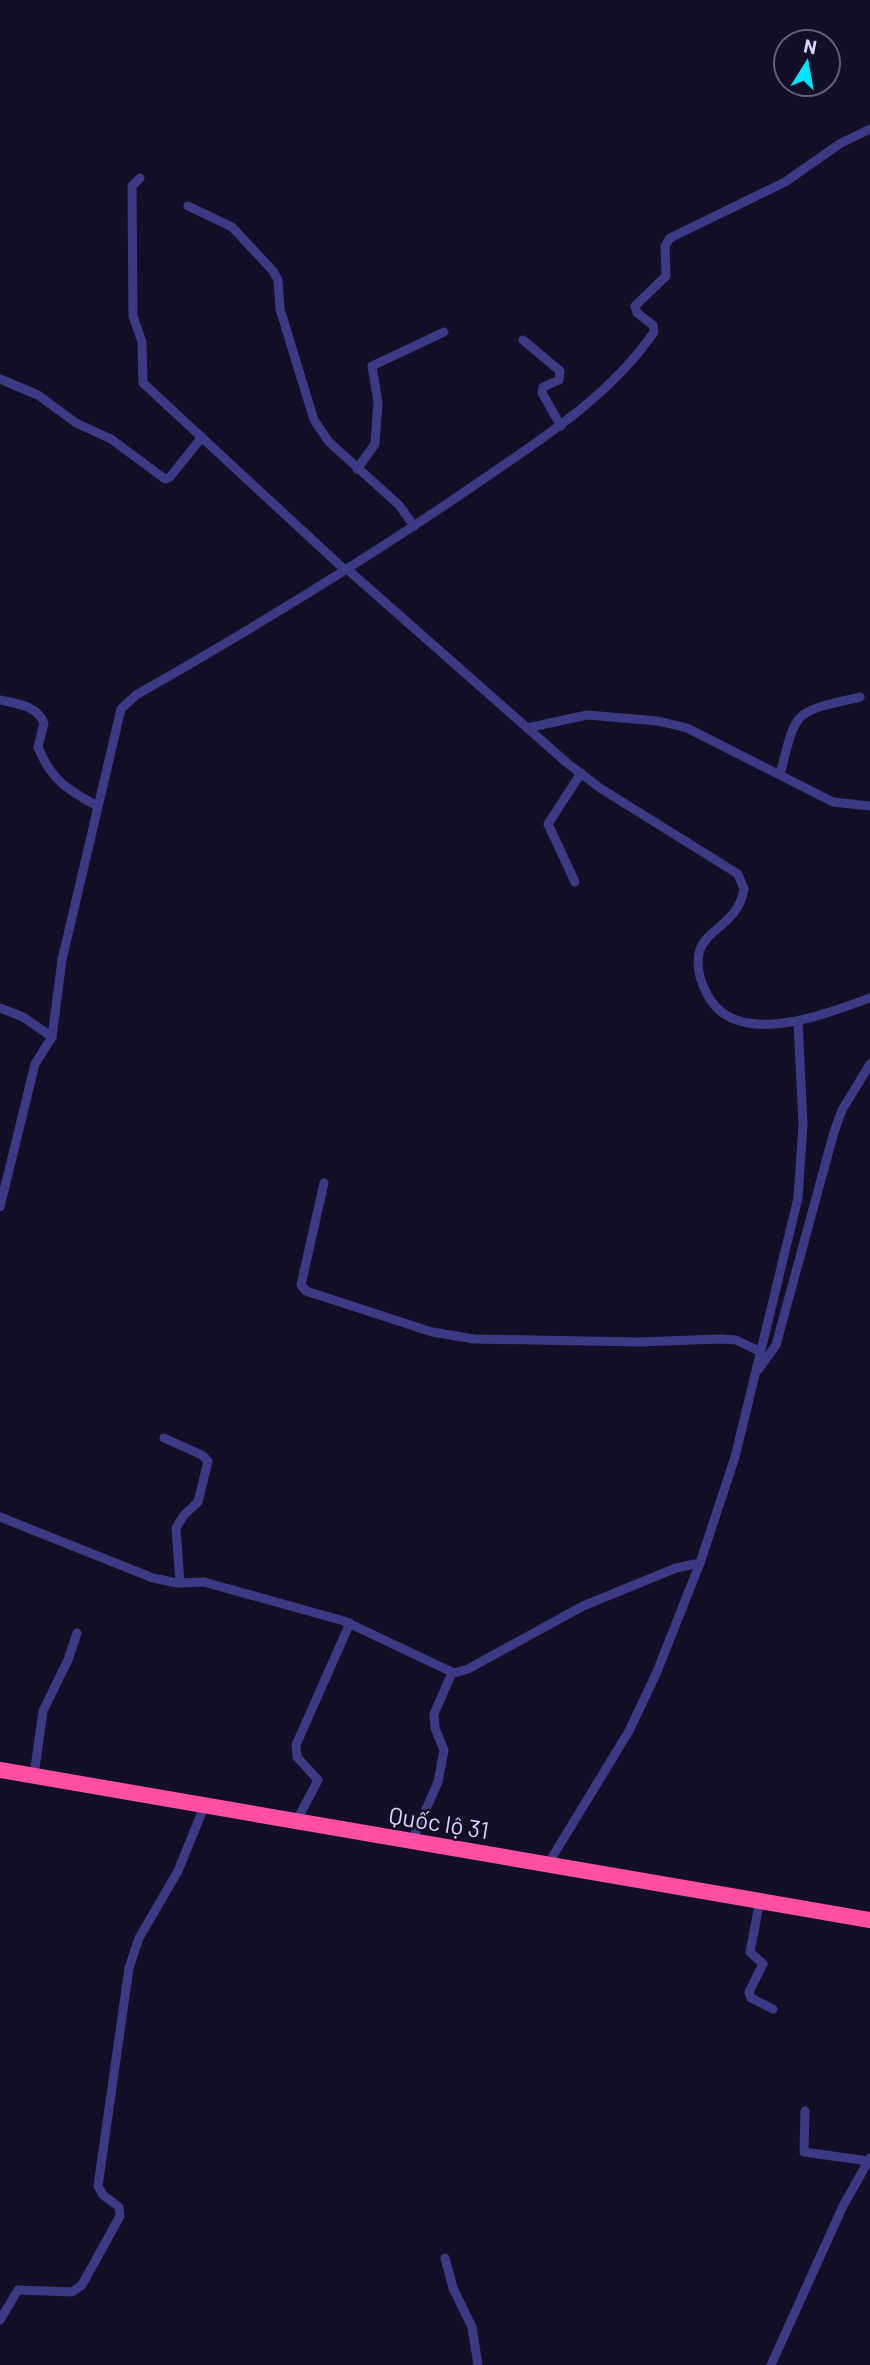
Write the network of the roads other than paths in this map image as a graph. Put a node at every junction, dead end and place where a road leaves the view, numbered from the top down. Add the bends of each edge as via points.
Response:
1 (870, 129) edge
2 (139, 178) dead end
3 (188, 206) dead end
4 (444, 332) dead end
5 (523, 340) dead end
6 (0, 379) edge
7 (561, 426) junction
8 (202, 437) junction
9 (357, 469) junction
10 (414, 526) junction
11 (346, 569) junction
12 (860, 697) dead end
13 (0, 700) edge
14 (527, 728) junction
15 (581, 774) junction
16 (780, 775) junction
17 (97, 806) junction
18 (870, 806) edge
19 (575, 882) dead end
20 (870, 998) edge
21 (0, 1007) edge
22 (798, 1022) junction
23 (52, 1037) junction
24 (870, 1064) edge
25 (324, 1183) dead end
26 (0, 1207) edge
27 (761, 1352) junction
28 (758, 1370) junction
29 (164, 1438) dead end
30 (0, 1517) edge
31 (701, 1563) junction
32 (180, 1583) junction
33 (350, 1623) junction
34 (77, 1633) dead end
35 (452, 1672) junction
36 (0, 1770) edge
37 (34, 1775) junction
38 (204, 1807) junction
39 (296, 1822) junction
40 (412, 1841) junction
41 (548, 1864) junction
42 (760, 1900) junction
43 (870, 1920) edge
44 (773, 2009) dead end
45 (805, 2111) dead end
46 (869, 2160) edge
47 (445, 2258) dead end
48 (0, 2320) edge
49 (478, 2365) edge
50 (771, 2365) edge

1 - 7 street via 785,182 670,237 665,246 666,276 635,306 654,332 596,398
2 - 8 street via 132,186 132,285 134,322 142,342 143,383
3 - 9 street via 232,228 276,276 280,310 314,420
4 - 9 street via 372,366 378,402 375,444
5 - 7 street via 560,371 559,380 543,387 542,393
6 - 8 street via 38,395 76,423 111,439 165,479
7 - 10 street
8 - 11 street
9 - 10 street via 402,509
10 - 11 street
11 - 14 street
11 - 17 street via 129,700 118,713
12 - 16 street via 801,714
13 - 17 street via 39,714 44,723 38,747 54,776
14 - 15 street
14 - 16 street via 587,715 658,721 698,732
15 - 19 street via 548,824
15 - 22 street via 738,874 744,889 740,903 702,945 698,958 708,998 734,1018
16 - 18 street via 833,802
17 - 23 street via 62,960
20 - 22 street
21 - 23 street
22 - 27 street via 803,1116 798,1198
23 - 26 street via 35,1064
24 - 28 street via 838,1120 776,1345
25 - 27 street via 301,1285 306,1291 449,1336 575,1342 719,1339 736,1340
27 - 28 street
28 - 31 street
29 - 32 street via 208,1461 198,1502 176,1528
30 - 32 street via 121,1567
31 - 35 street via 676,1568 583,1606 468,1669
31 - 41 street via 629,1731
32 - 33 street via 204,1582
33 - 35 street
33 - 39 street via 296,1745 298,1758 318,1780
34 - 37 street via 43,1711
35 - 40 street via 434,1714 444,1750 438,1782
36 - 37 highway, Quốc lộ 31
37 - 38 highway, Quốc lộ 31
38 - 39 highway, Quốc lộ 31
38 - 48 street via 178,1871 139,1938 124,1985 98,2186 119,2207 120,2216 82,2285 72,2292 18,2290
39 - 40 highway, Quốc lộ 31
40 - 41 highway, Quốc lộ 31
41 - 42 highway, Quốc lộ 31
42 - 43 highway, Quốc lộ 31
42 - 44 street via 750,1952 763,1964 749,1992 751,1998
45 - 46 street via 804,2152
46 - 50 street via 843,2206
47 - 49 street via 457,2299 472,2327

